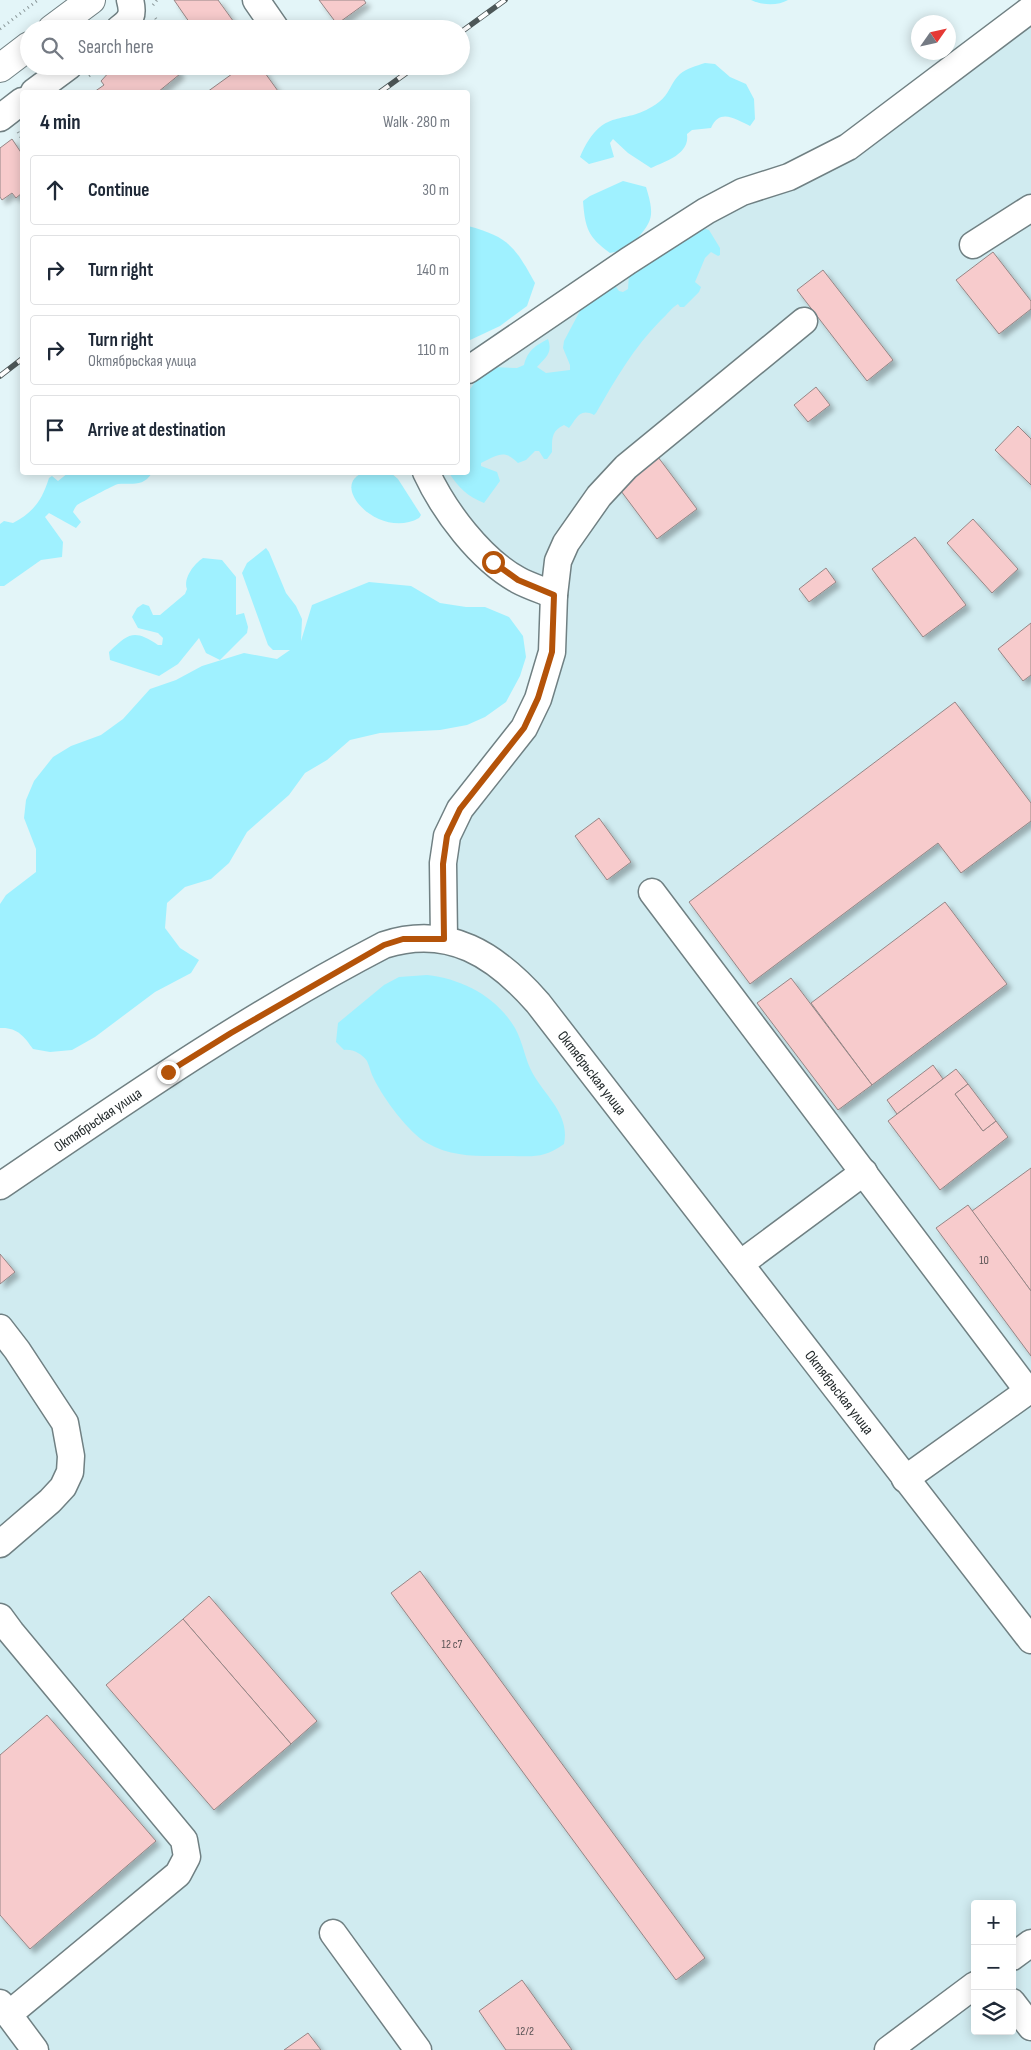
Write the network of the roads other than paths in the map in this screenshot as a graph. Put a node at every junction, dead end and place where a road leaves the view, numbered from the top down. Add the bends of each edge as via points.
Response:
1 (91, 0) edge
2 (130, 0) edge
3 (256, 0) edge
4 (1031, 9) edge
5 (64, 20) edge
6 (130, 20) edge
7 (270, 20) edge
8 (20, 53) edge
9 (0, 68) edge
10 (57, 75) edge
11 (37, 90) edge
12 (20, 104) edge
13 (8, 123) edge
14 (1031, 208) edge
15 (972, 245) dead end
16 (804, 321) dead end
17 (470, 369) edge
18 (427, 475) edge
19 (554, 595) junction
20 (652, 892) dead end
21 (444, 939) junction
22 (864, 1172) junction
23 (0, 1186) edge
24 (740, 1264) junction
25 (0, 1328) edge
26 (1030, 1390) edge
27 (905, 1479) junction
28 (0, 1544) edge
29 (0, 1617) edge
30 (1031, 1640) edge
31 (333, 1933) dead end
32 (1031, 1943) edge
33 (1016, 1954) edge
34 (971, 1988) edge
35 (1016, 2007) edge
36 (4, 2009) edge
37 (1031, 2027) edge
38 (35, 2050) edge
39 (418, 2050) edge
40 (888, 2050) edge

1 - 5 main road
2 - 6 street via 133,11
3 - 7 street
4 - 17 street via 848,146 789,177 742,192 706,211
8 - 9 main road
10 - 11 street
12 - 13 street
14 - 15 street
16 - 19 street via 639,455 607,486 566,543 558,561
18 - 19 street via 439,499 493,562 518,580
19 - 21 street via 552,652 538,698 524,728 460,809 447,836 443,864
20 - 22 street
21 - 23 street, Октябрьская улица via 403,939 356,959 168,1072
21 - 24 street, Октябрьская улица via 497,962 519,981
22 - 24 street
22 - 26 street
24 - 27 street, Октябрьская улица
25 - 28 street via 65,1423 71,1456 70,1472 63,1487
26 - 27 street
27 - 30 street, Октябрьская улица
29 - 36 street via 184,1840 187,1857 178,1874
31 - 39 street
32 - 33 street
34 - 40 street
35 - 37 street
36 - 38 street

